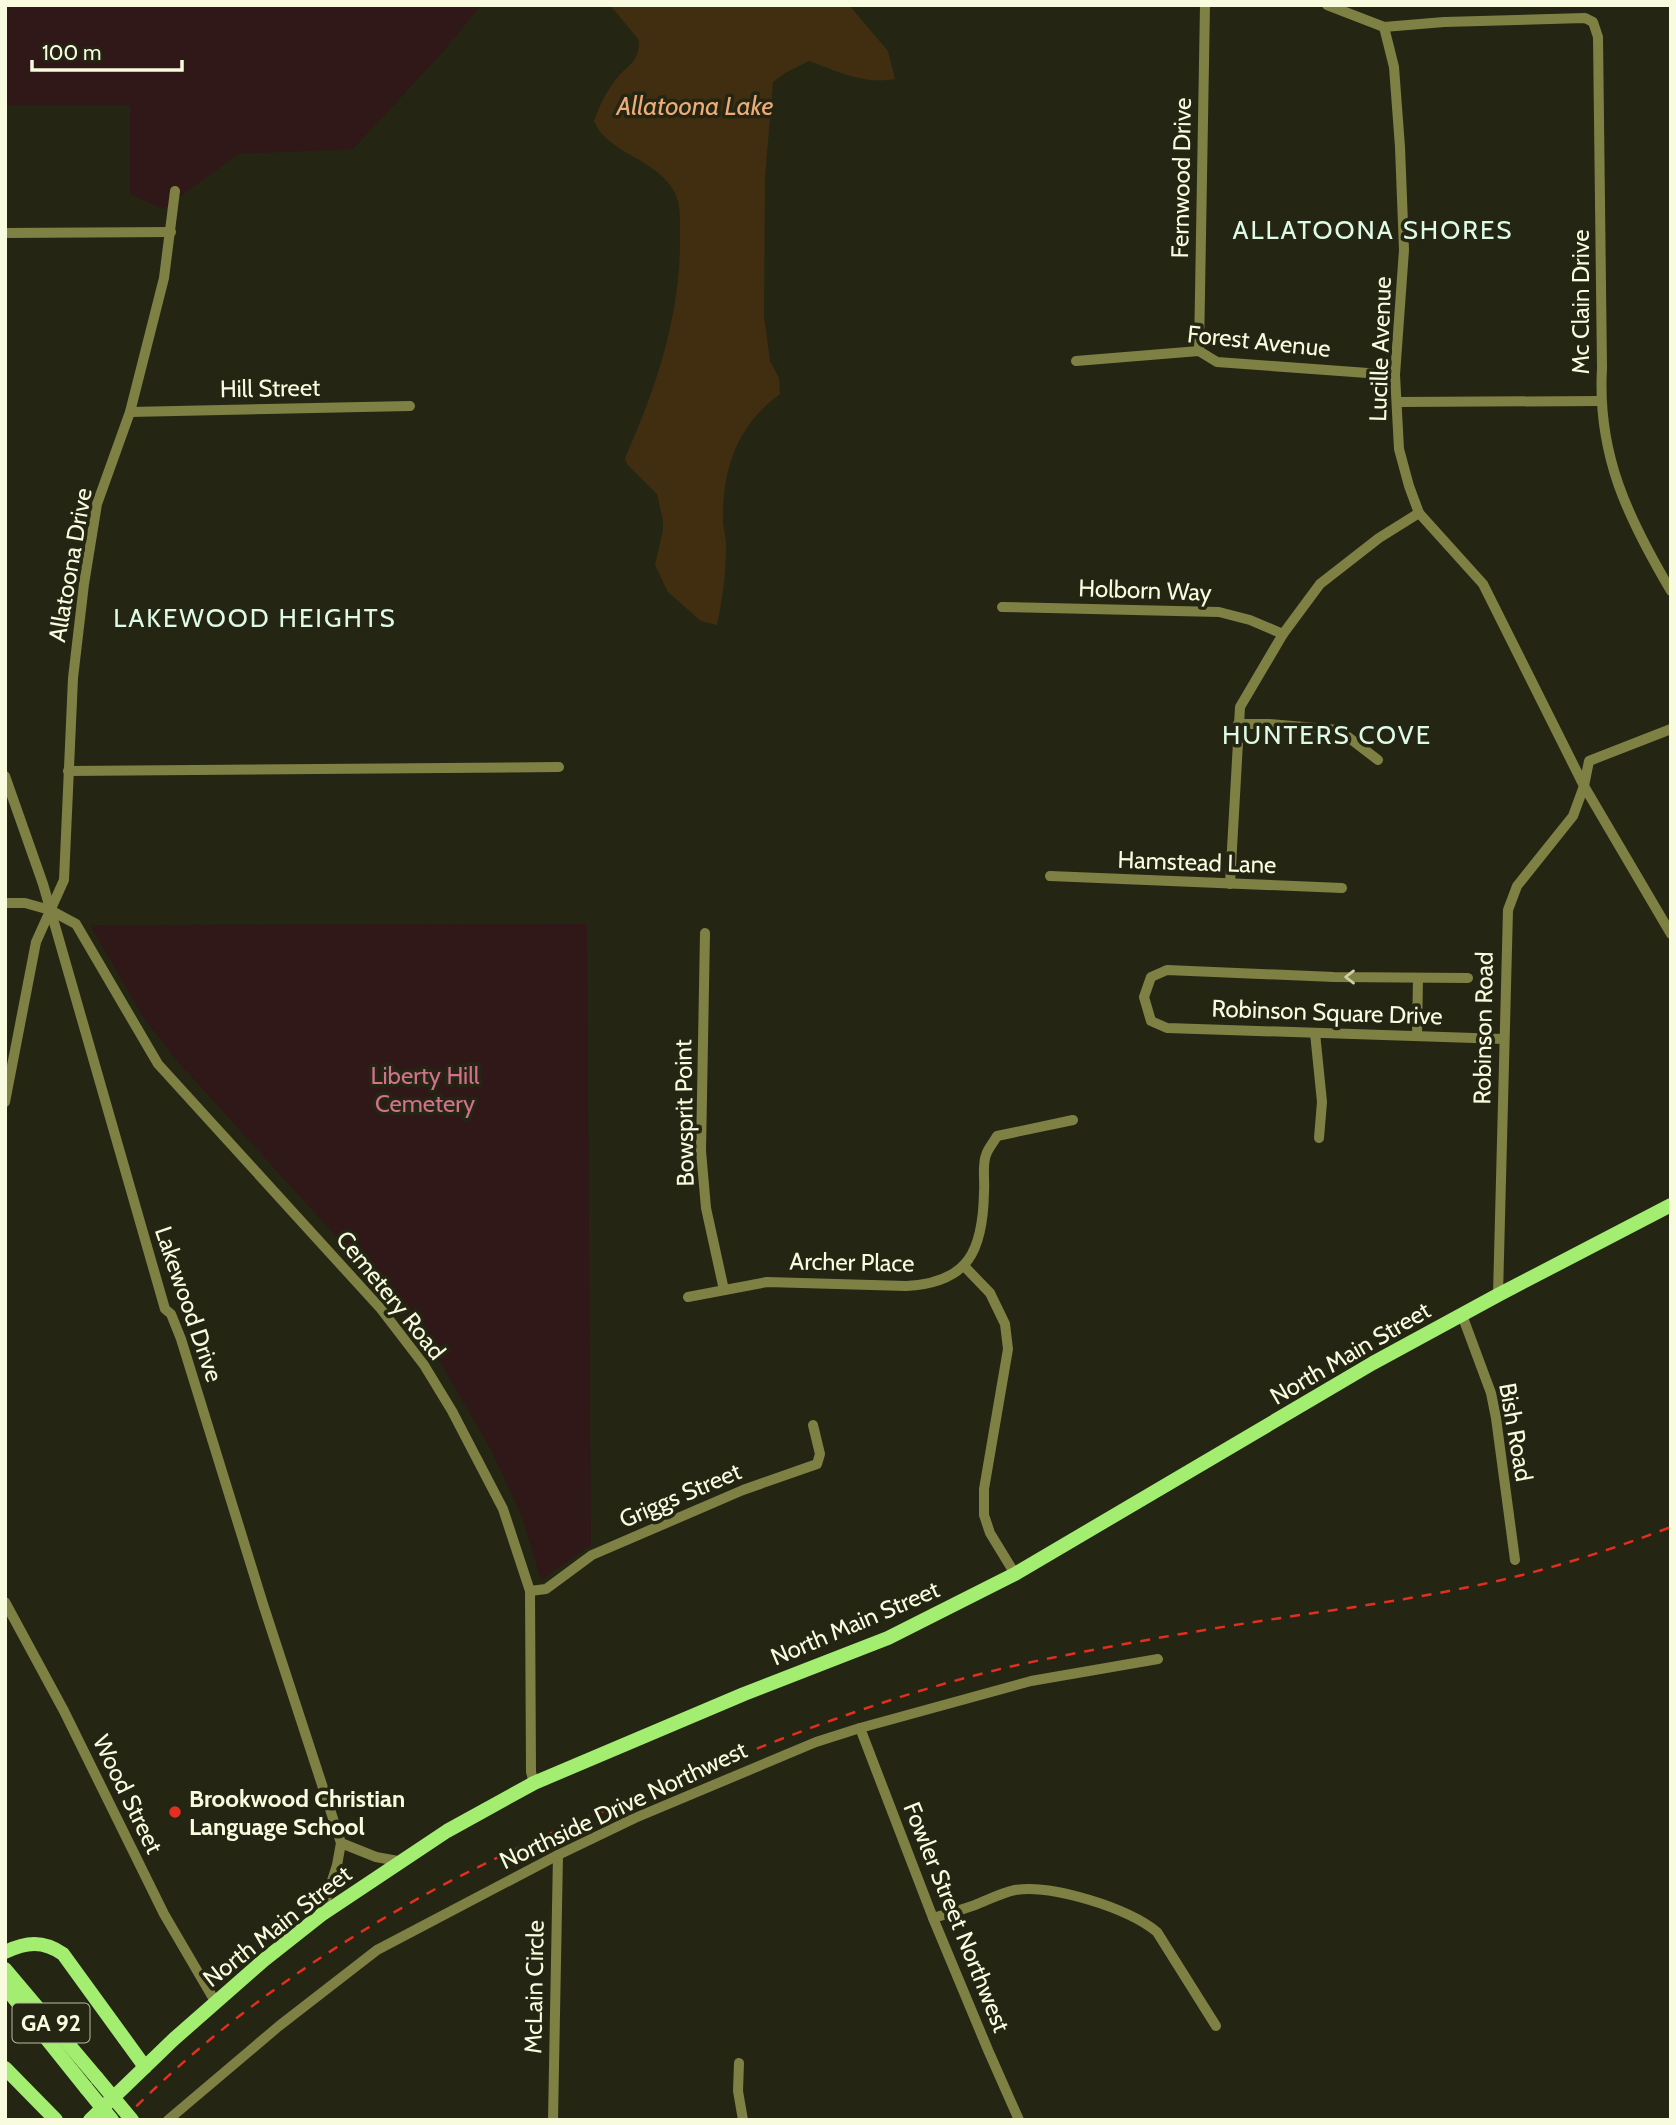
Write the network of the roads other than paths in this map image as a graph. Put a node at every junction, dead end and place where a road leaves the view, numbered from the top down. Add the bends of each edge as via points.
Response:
1 (1205, 5) edge
2 (1327, 5) edge
3 (1384, 27) junction
4 (175, 191) dead end
5 (171, 232) junction
6 (5, 233) edge
7 (1199, 351) junction
8 (1076, 361) dead end
9 (1395, 375) junction
10 (1600, 401) junction
11 (1398, 402) junction
12 (410, 406) dead end
13 (130, 412) junction
14 (1419, 513) junction
15 (1671, 591) edge
16 (1002, 607) dead end
17 (1283, 634) junction
18 (1238, 724) junction
19 (1671, 729) edge
20 (1378, 760) dead end
21 (559, 767) dead end
22 (68, 771) junction
23 (5, 776) edge
24 (1584, 786) junction
25 (1050, 876) dead end
26 (1230, 884) junction
27 (1342, 888) dead end
28 (5, 903) edge
29 (50, 910) junction
30 (705, 933) dead end
31 (1671, 934) edge
32 (1418, 978) junction
33 (1468, 978) dead end
34 (1315, 1032) junction
35 (1418, 1036) junction
36 (1504, 1039) junction
37 (6, 1099) edge
38 (1073, 1120) dead end
39 (1319, 1138) dead end
40 (1671, 1205) edge
41 (965, 1267) junction
42 (724, 1290) junction
43 (1498, 1295) junction
44 (688, 1297) dead end
45 (1462, 1315) junction
46 (813, 1425) dead end
47 (1515, 1560) dead end
48 (1015, 1574) junction
49 (530, 1591) junction
50 (5, 1602) edge
51 (1158, 1659) dead end
52 (860, 1728) junction
53 (534, 1783) junction
54 (341, 1843) junction
55 (558, 1855) junction
56 (398, 1861) junction
57 (321, 1915) junction
58 (933, 1918) junction
59 (5, 1952) edge
60 (5, 1969) edge
61 (5, 1987) edge
62 (216, 2003) junction
63 (1216, 2026) dead end
64 (738, 2063) dead end
65 (145, 2067) junction
66 (5, 2068) edge
67 (56, 2120) edge
68 (90, 2120) edge
69 (112, 2120) edge
70 (132, 2120) edge
71 (168, 2120) edge
72 (552, 2120) edge
73 (743, 2120) edge
74 (1019, 2120) edge

1 - 7 street, Fernwood Drive
2 - 3 street
3 - 9 street, Lucille Avenue via 1394,67 1404,250
3 - 10 street, Mc Clain Drive via 1585,18 1593,22 1598,37
4 - 5 street, Allatoona Drive
5 - 6 street
5 - 13 street, Allatoona Drive
7 - 8 street, Forest Avenue
7 - 9 street, Forest Avenue via 1217,362
9 - 11 street, Lucille Avenue
10 - 11 street
10 - 15 street, Mc Clain Drive via 1607,449 1625,503
11 - 14 street, Lucille Avenue via 1399,449
12 - 13 street, Hill Street
13 - 22 street, Allatoona Drive via 97,504 73,678
14 - 17 street via 1320,584
14 - 24 street, Lucille Avenue via 1483,584
16 - 17 street, Holborn Way via 1219,612
17 - 18 street via 1240,708
18 - 20 street via 1339,730
18 - 26 street
19 - 24 street via 1589,761
21 - 22 street
22 - 29 street, Allatoona Drive via 64,880
23 - 29 street, Lakewood Drive
24 - 31 street, Lucille Avenue
24 - 36 street, Robinson Road via 1573,816 1517,886 1507,910
25 - 26 street, Hamstead Lane
26 - 27 street, Hamstead Lane
28 - 29 street
29 - 37 street, Allatoona Drive via 36,942
29 - 49 street, Cemetery Road via 76,924 158,1064 335,1256 424,1365 503,1508
29 - 54 street, Lakewood Drive via 158,1287 181,1339
30 - 42 street, Bowsprit Point via 701,1151 706,1209
32 - 33 street
32 -> 34 street, Robinson Square Drive via 1167,970 1151,977 1144,997 1151,1021 1167,1028
32 - 35 street
34 - 35 street, Robinson Square Drive
34 - 39 street via 1322,1102
35 - 36 street, Robinson Square Drive
36 - 43 street, Robinson Road
38 - 41 street via 997,1136 985,1155 984,1223
40 - 43 main road, North Main Street
41 - 42 street, Archer Place via 924,1285 767,1282
41 - 48 street via 990,1293 1005,1324 1008,1349 984,1489 984,1515
42 - 44 street, Archer Place
43 - 45 main road, North Main Street
45 - 47 street, Bish Road via 1491,1393
45 - 48 main road, North Main Street
46 - 49 street, Griggs Street via 820,1454 817,1464 743,1490 592,1555 546,1588
48 - 53 main road, North Main Street via 888,1638
49 - 53 street, Cemetery Road
50 - 62 street, Wood Street via 164,1914
51 - 52 street, Northside Drive Northwest via 1031,1681
52 - 55 street, Northside Drive Northwest via 635,1818
52 - 58 street, Fowler Street Northwest
53 - 56 main road, North Main Street
54 - 56 street
54 - 57 street, Lakewood Drive
55 - 71 street, Northside Drive Northwest via 377,1950
55 - 72 street, McLain Circle
56 - 57 main road, North Main Street
57 - 62 main road, North Main Street
58 - 63 street via 1028,1889 1119,1910 1157,1932
58 - 74 street, Fowler Street Northwest
59 - 65 main road via 35,1943 63,1954
60 - 70 main road, GA 92, bridge
61 - 69 main road, GA 92, bridge
62 - 65 main road, North Main Street
64 - 73 street
65 - 68 main road, North Main Street
66 - 67 main road

